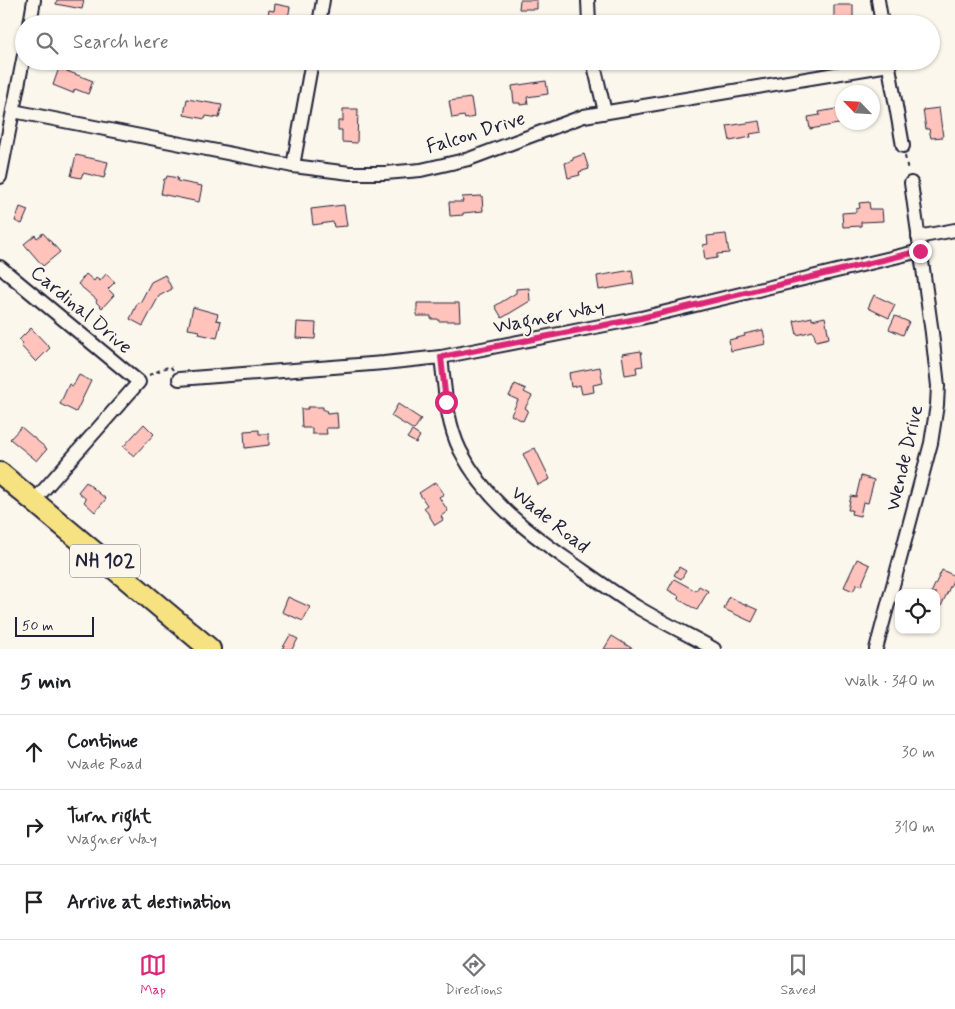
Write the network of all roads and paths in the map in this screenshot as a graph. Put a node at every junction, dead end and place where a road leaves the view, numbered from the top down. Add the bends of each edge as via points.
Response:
1 (34, 0) edge
2 (323, 0) edge
3 (588, 0) edge
4 (878, 0) edge
5 (32, 15) edge
6 (320, 15) edge
7 (589, 15) edge
8 (880, 15) edge
9 (21, 70) edge
10 (310, 70) edge
11 (595, 70) edge
12 (848, 70) edge
13 (889, 70) edge
14 (13, 112) junction
15 (605, 112) junction
16 (903, 146) joint
17 (292, 166) junction
18 (0, 177) edge
19 (910, 183) joint
20 (955, 230) edge
21 (918, 237) junction
22 (920, 251) junction
23 (0, 267) edge
24 (441, 357) junction
25 (179, 379) joint
26 (138, 382) junction
27 (0, 473) edge
28 (34, 501) junction
29 (210, 649) edge
30 (714, 649) edge
31 (876, 649) edge

1 - 5 street
2 - 6 street
3 - 7 street
4 - 8 street
9 - 14 street
10 - 17 street
11 - 15 street
12 - 15 street, Falcon Drive
13 - 16 street
14 - 17 street, Falcon Drive
14 - 18 street
15 - 17 street, Falcon Drive via 560,124 446,166 362,174
16 - 19 path
19 - 21 street, Wende Drive
20 - 21 street
21 - 22 street, Wende Drive
22 - 24 street, Wagner Way via 641,318
22 - 31 street, Wende Drive via 938,405 931,443
23 - 26 street, Cardinal Drive
24 - 25 street, Wagner Way
24 - 30 street, Wade Road via 452,428 476,474 500,506 541,541 638,608
25 - 26 path via 170,366
26 - 28 street
27 - 28 main road, NH 102
28 - 29 main road, NH 102

